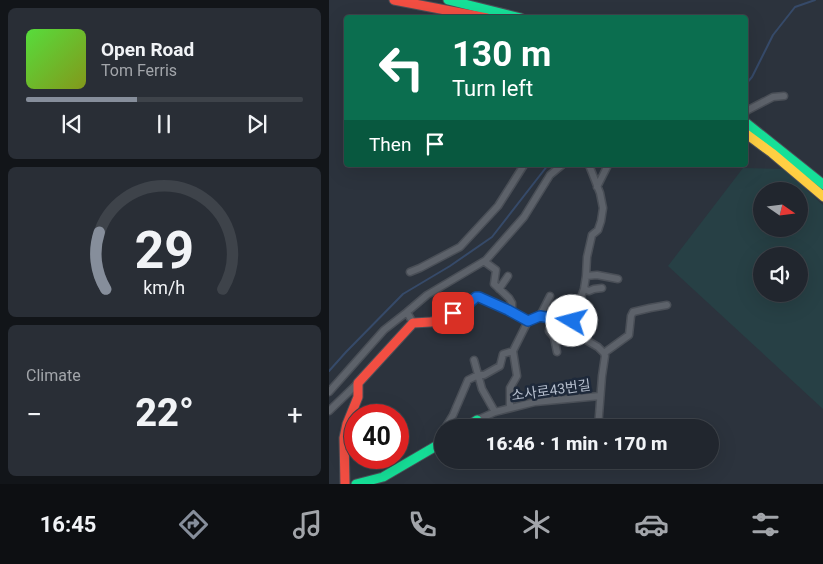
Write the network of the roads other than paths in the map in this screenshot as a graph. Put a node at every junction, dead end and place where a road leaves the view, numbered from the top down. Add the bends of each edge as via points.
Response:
1 (394, 0) edge
2 (448, 0) edge
3 (472, 15) edge
4 (509, 15) edge
5 (784, 96) dead end
6 (748, 110) edge
7 (748, 125) edge
8 (748, 135) edge
9 (776, 151) junction
10 (523, 167) edge
11 (560, 167) edge
12 (590, 167) edge
13 (607, 167) edge
14 (823, 185) edge
15 (597, 187) junction
16 (823, 197) edge
17 (485, 262) junction
18 (410, 272) dead end
19 (508, 276) dead end
20 (586, 276) junction
21 (618, 279) dead end
22 (584, 288) junction
23 (602, 288) dead end
24 (499, 289) junction
25 (550, 296) dead end
26 (667, 305) dead end
27 (407, 312) junction
28 (512, 312) junction
29 (540, 316) junction
30 (551, 318) junction
31 (528, 321) junction
32 (572, 321) junction
33 (413, 322) junction
34 (513, 351) junction
35 (557, 352) dead end
36 (604, 353) junction
37 (474, 360) dead end
38 (478, 375) junction
39 (339, 381) junction
40 (357, 383) junction
41 (329, 392) edge
42 (346, 394) junction
43 (600, 396) junction
44 (510, 407) junction
45 (329, 411) edge
46 (495, 412) junction
47 (451, 419) edge
48 (479, 419) edge
49 (599, 419) edge
50 (434, 447) edge
51 (345, 484) edge
52 (356, 484) edge

1 - 3 main road
2 - 4 main road
5 - 6 street via 773,97
7 - 9 main road
8 - 9 main road
9 - 14 main road
9 - 16 main road
10 - 18 street via 498,206 460,247
11 - 17 street via 550,175 524,217
12 - 15 street
13 - 15 street
15 - 20 street via 603,208 598,230 592,235
17 - 24 street via 496,270 494,284
17 - 27 street via 427,295
19 - 24 street
20 - 21 street
20 - 22 street
22 - 23 street via 589,291
22 - 32 street
24 - 28 street via 509,298
25 - 29 street
26 - 36 street via 633,312 629,335
27 - 33 street
27 - 39 street via 384,330
28 - 31 main road
28 - 33 main road via 476,297 463,309 439,320
29 - 30 main road
29 - 31 main road
30 - 32 main road
30 - 35 street via 549,331 554,336
31 - 34 street
32 - 36 street via 581,337
33 - 40 main road
34 - 38 street via 503,354 500,366 485,375
34 - 44 street via 517,376 510,388
36 - 43 street
37 - 38 street
38 - 46 street
38 - 47 street via 468,380
39 - 41 street
39 - 42 street
40 - 42 street
40 - 51 main road via 358,397 343,438
42 - 45 street
43 - 44 street, 소사로43번길
43 - 49 street
44 - 46 street, 소사로43번길
46 - 48 street, 소사로43번길
50 - 52 main road via 383,477

